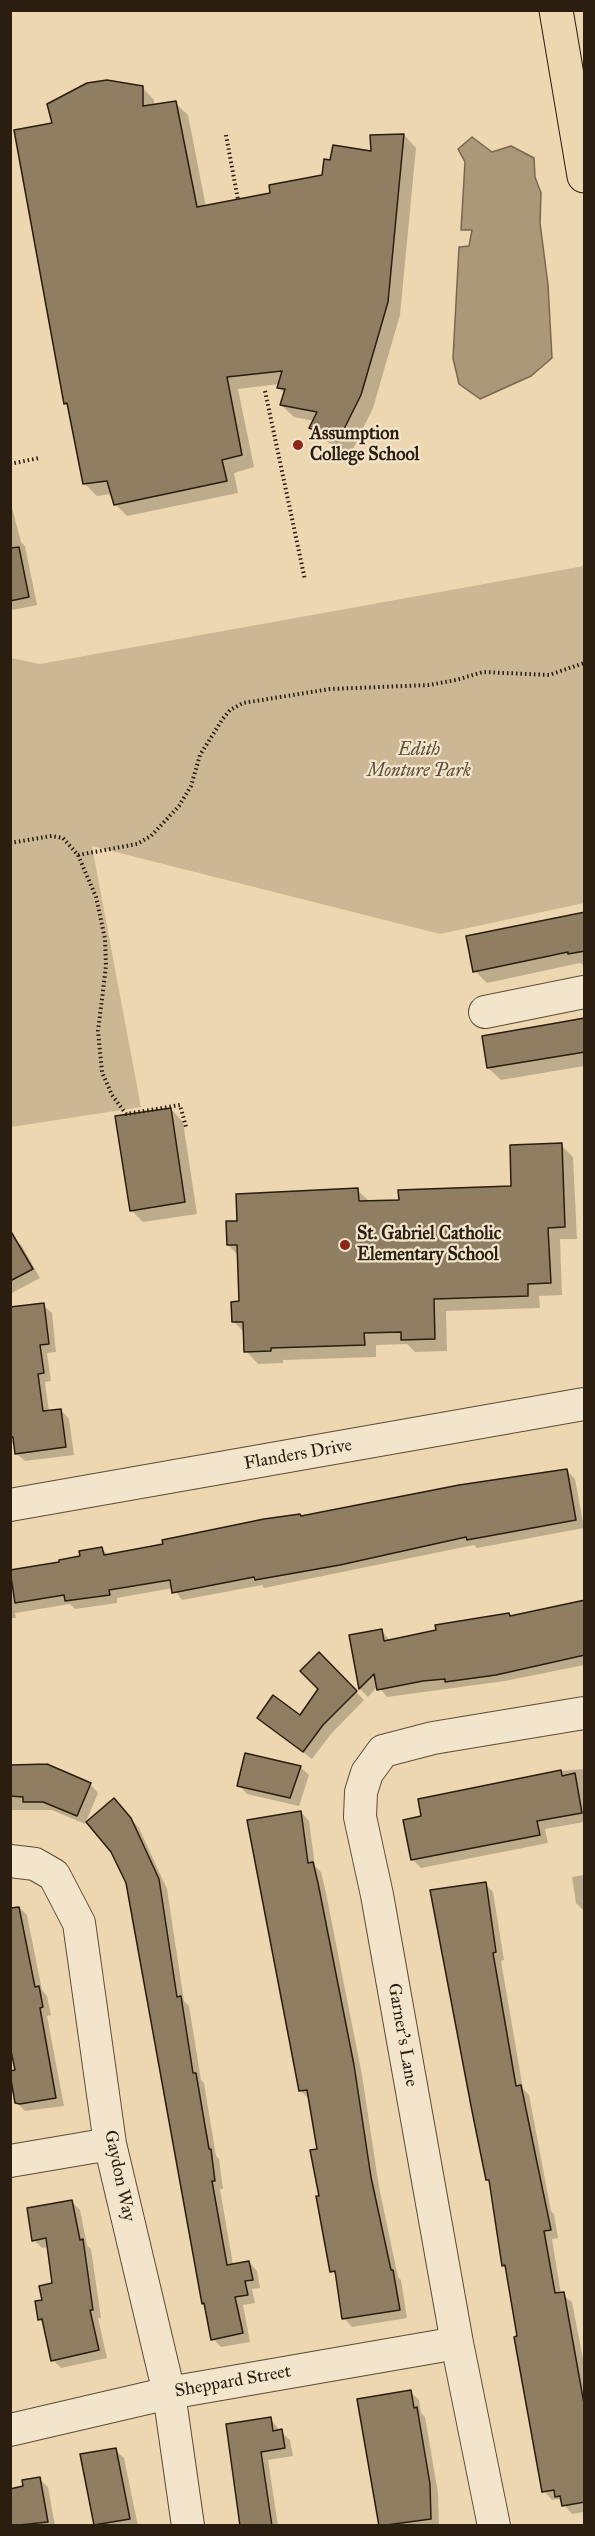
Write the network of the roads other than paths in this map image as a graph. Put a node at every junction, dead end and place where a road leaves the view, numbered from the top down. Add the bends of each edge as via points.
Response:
1 (556, 10) edge
2 (585, 176) edge
3 (585, 992) edge
4 (485, 1012) dead end
5 (585, 1404) edge
6 (10, 1505) edge
7 (585, 1713) edge
8 (10, 1861) edge
9 (110, 2144) junction
10 (10, 2161) edge
11 (457, 2343) junction
12 (169, 2393) junction
13 (10, 2430) edge
14 (188, 2526) edge
15 (494, 2526) edge

1 - 2 main road
3 - 4 street
5 - 6 street, Flanders Drive
7 - 11 street, Garner's Lane via 433,1738 384,1751 367,1773 361,1792 360,1816
8 - 9 street, Gaydon Way via 34,1864 54,1875 79,1923
9 - 10 street
9 - 12 street, Gaydon Way
11 - 12 street, Sheppard Street
11 - 15 street, Garner's Lane
12 - 13 street, Sheppard Street
12 - 14 street, Gaydon Way

